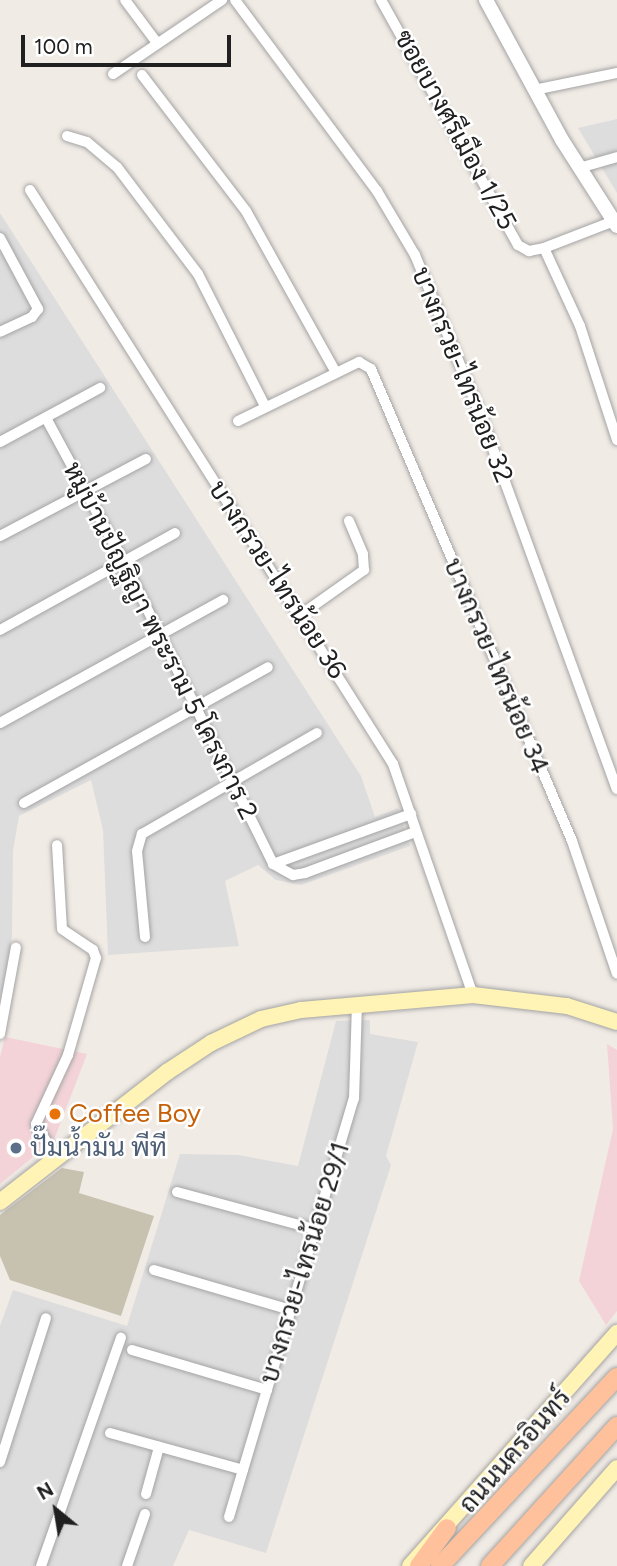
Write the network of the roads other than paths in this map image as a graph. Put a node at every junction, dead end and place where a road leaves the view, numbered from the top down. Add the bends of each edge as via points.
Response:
1 (125, 0) edge
2 (222, 0) edge
3 (235, 0) edge
4 (381, 0) edge
5 (486, 0) edge
6 (157, 44) junction
7 (617, 73) edge
8 (113, 74) dead end
9 (142, 75) dead end
10 (534, 90) junction
11 (67, 136) dead end
12 (617, 158) edge
13 (579, 168) junction
14 (30, 190) dead end
15 (615, 224) edge
16 (0, 238) edge
17 (544, 248) junction
18 (0, 332) edge
19 (336, 373) junction
20 (100, 388) dead end
21 (265, 406) junction
22 (46, 418) junction
23 (238, 421) dead end
24 (617, 440) edge
25 (0, 442) edge
26 (146, 459) dead end
27 (86, 491) junction
28 (349, 521) dead end
29 (175, 533) dead end
30 (0, 536) edge
31 (124, 562) junction
32 (223, 600) dead end
33 (299, 616) junction
34 (0, 630) edge
35 (160, 635) junction
36 (268, 667) dead end
37 (193, 709) junction
38 (0, 723) edge
39 (317, 733) dead end
40 (232, 782) junction
41 (617, 789) edge
42 (24, 803) dead end
43 (411, 814) junction
44 (415, 832) junction
45 (57, 845) dead end
46 (273, 864) junction
47 (145, 937) dead end
48 (16, 947) dead end
49 (617, 974) edge
50 (473, 995) junction
51 (357, 1005) junction
52 (617, 1022) edge
53 (0, 1034) edge
54 (55, 1156) junction
55 (177, 1192) dead end
56 (0, 1202) edge
57 (314, 1229) junction
58 (154, 1270) dead end
59 (290, 1310) junction
60 (46, 1318) dead end
61 (617, 1333) edge
62 (121, 1338) dead end
63 (132, 1350) dead end
64 (617, 1377) edge
65 (267, 1390) junction
66 (110, 1433) dead end
67 (611, 1433) edge
68 (159, 1447) junction
69 (0, 1462) edge
70 (617, 1468) edge
71 (243, 1470) junction
72 (146, 1493) dead end
73 (145, 1514) dead end
74 (229, 1517) dead end
75 (447, 1528) junction
76 (41, 1566) edge
77 (127, 1566) edge
78 (410, 1566) edge
79 (419, 1566) edge
80 (440, 1566) edge
81 (490, 1566) edge
82 (531, 1566) edge

1 - 6 street
2 - 6 street
3 - 41 street, บางกรวย-ไทรน้อย 32 via 377,191 415,255 481,416
4 - 17 street, ซอยบางศรีเมือง 1/25 via 448,112 514,239 524,250
5 - 10 street
6 - 8 street
7 - 10 street
9 - 19 street via 246,211
10 - 13 street
11 - 21 street via 87,142 117,167 190,265
12 - 13 street
13 - 15 street
14 - 33 street, บางกรวย-ไทรน้อย 36
15 - 17 street, ซอยบางศรีเมือง 1/25
16 - 18 street via 38,309 32,317
17 - 24 street via 580,326
19 - 21 street
19 - 49 street, บางกรวย-ไทรน้อย 34 via 364,362 376,382 572,841
20 - 22 street
21 - 23 street
22 - 25 street
22 - 27 street, หมู่บ้านปัญฐิญา พระราม 5 โครงการ 2
26 - 27 street
27 - 30 street
27 - 31 street, หมู่บ้านปัญฐิญา พระราม 5 โครงการ 2
28 - 33 street via 363,554 364,570
29 - 31 street
31 - 34 street
31 - 35 street, หมู่บ้านปัญฐิญา พระราม 5 โครงการ 2
32 - 35 street
33 - 43 street, บางกรวย-ไทรน้อย 36 via 379,739
35 - 37 street, หมู่บ้านปัญฐิญา พระราม 5 โครงการ 2
35 - 38 street
36 - 37 street
37 - 40 street, หมู่บ้านปัญฐิญา พระราม 5 โครงการ 2
37 - 42 street
39 - 40 street
40 - 46 street, หมู่บ้านปัญฐิญา พระราม 5 โครงการ 2
40 - 47 street via 147,829 138,841
43 - 44 street, บางกรวย-ไทรน้อย 36
43 - 46 street
44 - 46 street via 305,873 293,875
44 - 50 street, บางกรวย-ไทรน้อย 36
45 - 54 street via 62,929 93,950 96,958 68,1055 36,1124
48 - 53 street
50 - 51 main road
50 - 52 main road via 567,1006
51 - 54 main road via 279,1014 237,1029 167,1072
51 - 57 street, บางกรวย-ไทรน้อย 29/1 via 354,1099
54 - 56 main road
55 - 57 street
57 - 59 street, บางกรวย-ไทรน้อย 29/1
58 - 59 street
59 - 65 street, บางกรวย-ไทรน้อย 29/1
60 - 69 street
61 - 75 main road, ถนนนครอินทร์
62 - 76 street
63 - 65 street
64 - 80 main road, ถนนนครอินทร์
65 - 71 street, บางกรวย-ไทรน้อย 29/1
66 - 68 street
67 - 81 main road
68 - 71 street
68 - 72 street
70 - 82 main road
71 - 74 street, บางกรวย-ไทรน้อย 29/1
73 - 77 street
75 - 78 main road, ถนนนครอินทร์
75 - 79 main road

